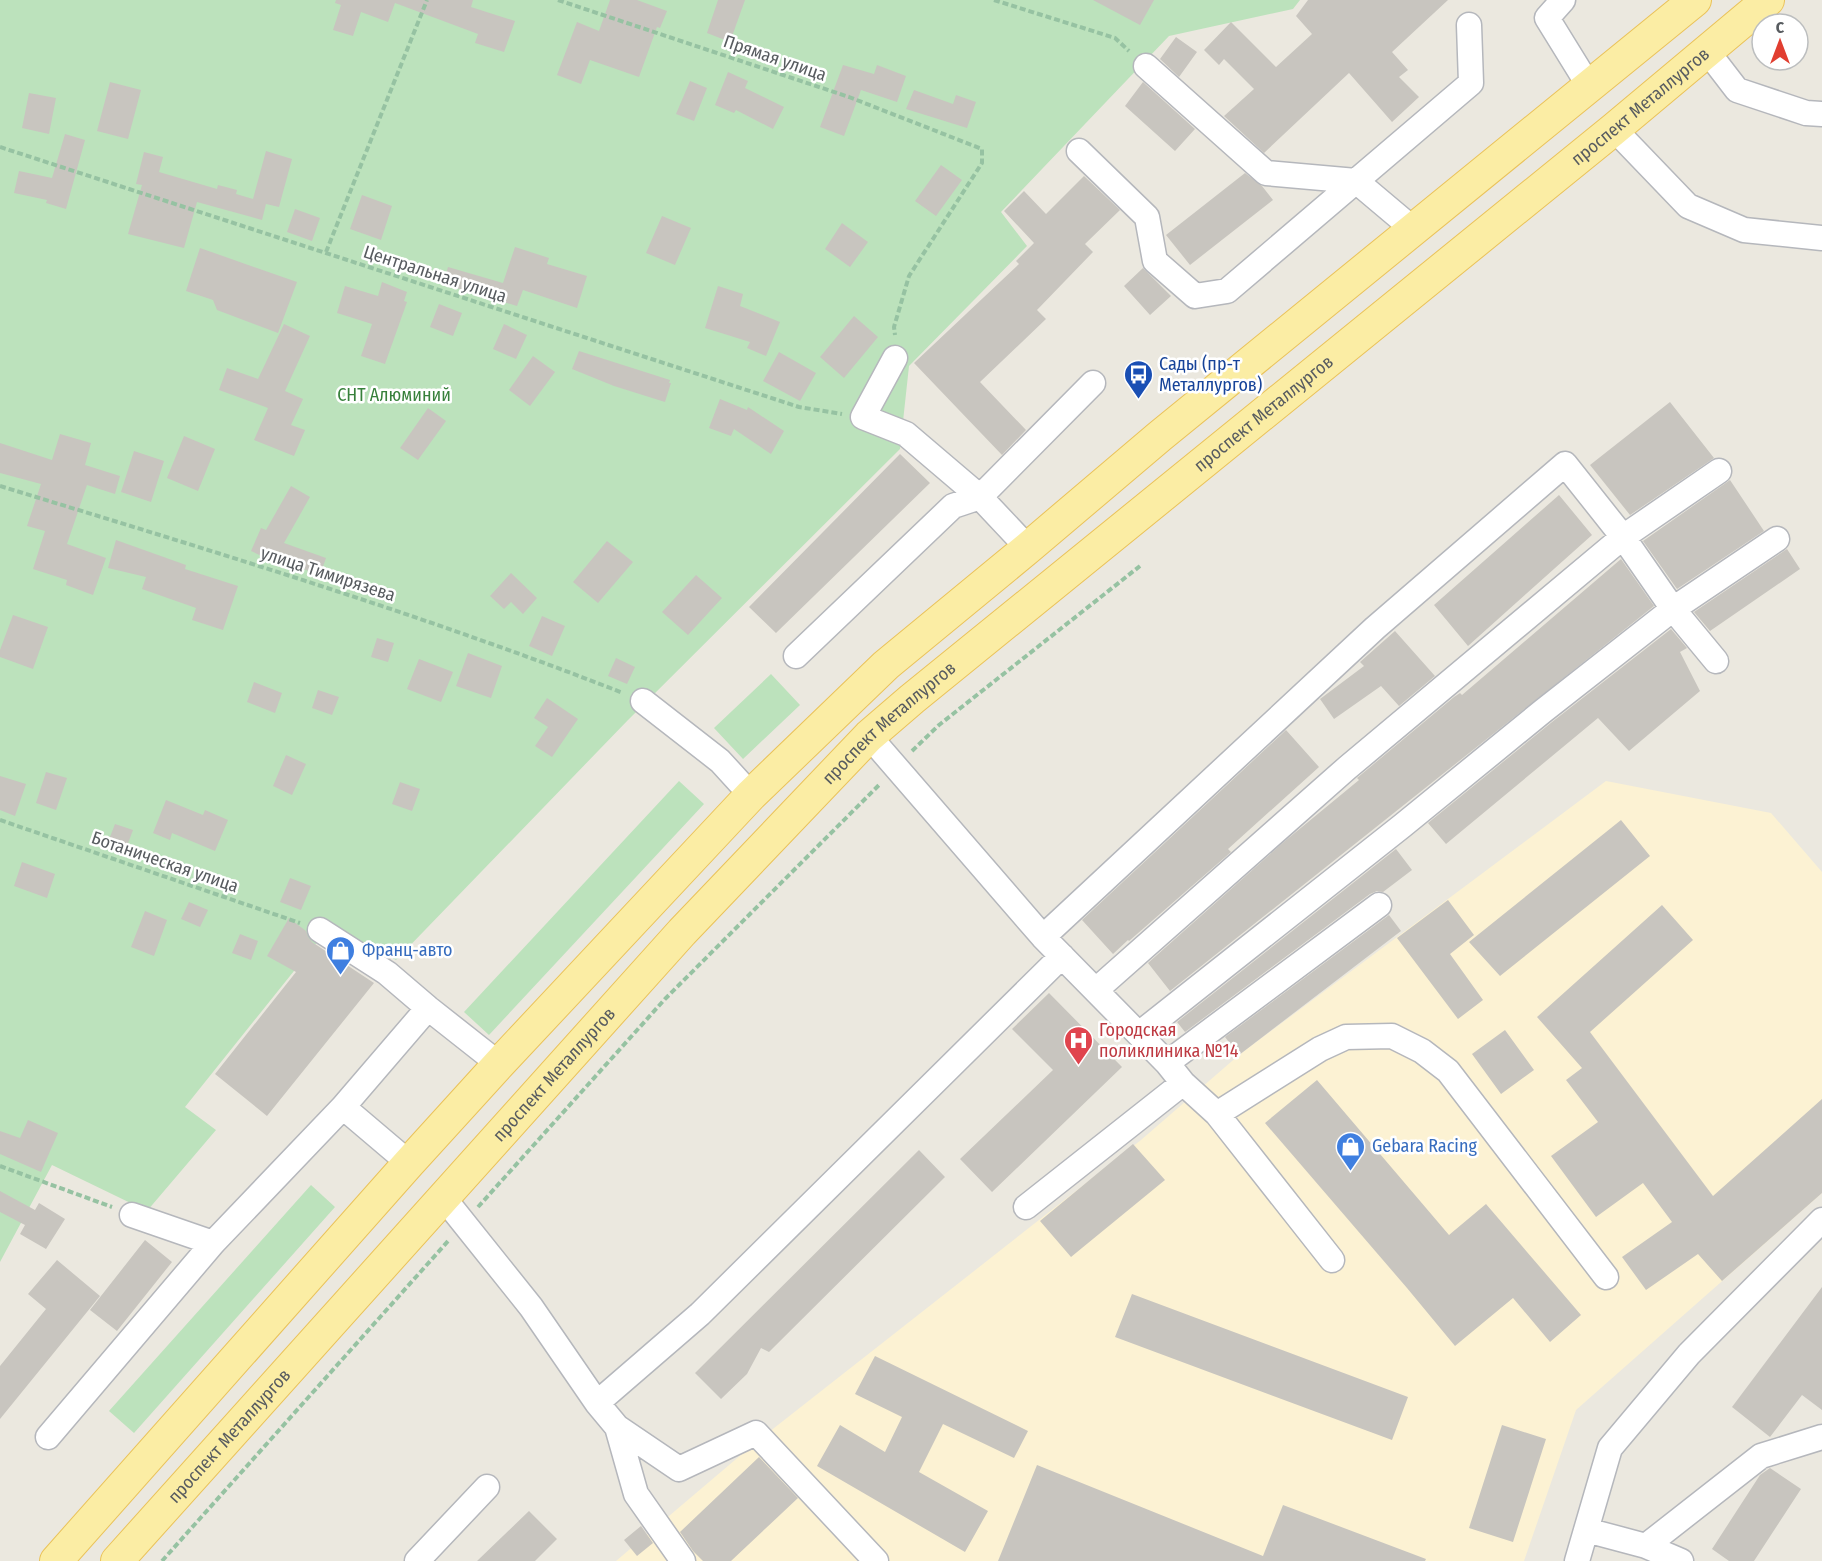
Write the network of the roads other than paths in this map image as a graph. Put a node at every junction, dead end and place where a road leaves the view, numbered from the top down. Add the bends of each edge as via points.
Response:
1 (1563, 0) edge
2 (1695, 0) edge
3 (1768, 0) edge
4 (1469, 25) dead end
5 (1707, 51) junction
6 (1146, 66) road end
7 (1590, 86) junction
8 (1822, 114) edge
9 (1614, 129) junction
10 (1079, 151) dead end
11 (1356, 181) junction
12 (1413, 229) junction
13 (1822, 238) edge
14 (895, 358) road end
15 (1093, 383) dead end
16 (1719, 471) dead end
17 (980, 497) junction
18 (1623, 537) junction
19 (1777, 538) dead end
20 (1028, 548) junction
21 (1673, 609) junction
22 (796, 656) dead end
23 (1716, 661) dead end
24 (643, 701) road end
25 (869, 736) junction
26 (751, 795) junction
27 (1379, 905) dead end
28 (320, 930) road end
29 (1043, 937) junction
30 (1062, 956) junction
31 (1096, 990) junction
32 (428, 1008) junction
33 (1139, 1034) junction
34 (1167, 1063) junction
35 (499, 1064) junction
36 (1183, 1083) junction
37 (343, 1107) junction
38 (1217, 1114) junction
39 (409, 1163) junction
40 (443, 1197) junction
41 (1026, 1208) dead end
42 (132, 1215) road end
43 (1822, 1220) edge
44 (213, 1244) junction
45 (1332, 1260) dead end
46 (1606, 1277) dead end
47 (597, 1403) junction
48 (617, 1427) junction
49 (48, 1437) dead end
50 (1822, 1437) edge
51 (487, 1487) dead end
52 (1586, 1530) junction
53 (1646, 1546) junction
54 (56, 1561) edge
55 (117, 1561) edge
56 (417, 1561) edge
57 (682, 1561) edge
58 (876, 1561) edge
59 (1577, 1561) edge
60 (1681, 1561) edge

1 - 7 lane via 1547,18
2 - 7 main road
3 - 5 main road, проспект Металлургов
4 - 11 lane via 1471,83
5 - 8 lane via 1737,90 1806,113
5 - 9 main road, проспект Металлургов
6 - 11 lane via 1266,173
7 - 12 main road
9 - 13 lane via 1688,206 1744,230
9 - 25 main road, проспект Металлургов
10 - 11 lane via 1147,217 1155,261 1195,296 1227,291
11 - 12 lane
12 - 20 main road
14 - 17 lane via 864,417 906,434
15 - 17 lane
16 - 18 lane
17 - 20 lane
17 - 22 lane via 953,506
18 - 21 lane
18 - 29 lane via 1565,464 1375,628
18 - 31 lane via 1347,768
19 - 21 lane
20 - 26 main road via 886,665
21 - 23 lane
21 - 33 lane
24 - 26 lane via 720,761
25 - 29 lane
25 - 40 main road, проспект Металлургов via 682,932
26 - 35 main road
27 - 34 lane
28 - 32 lane via 387,973
29 - 30 lane
30 - 31 lane
30 - 47 lane via 700,1314
31 - 33 lane
32 - 35 lane
32 - 37 lane
33 - 34 lane
34 - 36 lane
35 - 39 main road
36 - 38 lane
36 - 41 lane
37 - 39 lane
37 - 44 lane
38 - 45 lane
38 - 46 lane via 1346,1037 1392,1036 1422,1051 1448,1071
39 - 54 main road
40 - 47 lane via 531,1307
40 - 55 main road, проспект Металлургов
42 - 44 lane
43 - 52 lane via 1689,1354 1610,1448
44 - 49 lane
47 - 48 lane
48 - 57 lane via 636,1494
48 - 58 lane via 679,1469 756,1434
50 - 53 lane via 1761,1456
51 - 56 lane
52 - 53 lane
52 - 59 lane
53 - 60 lane

